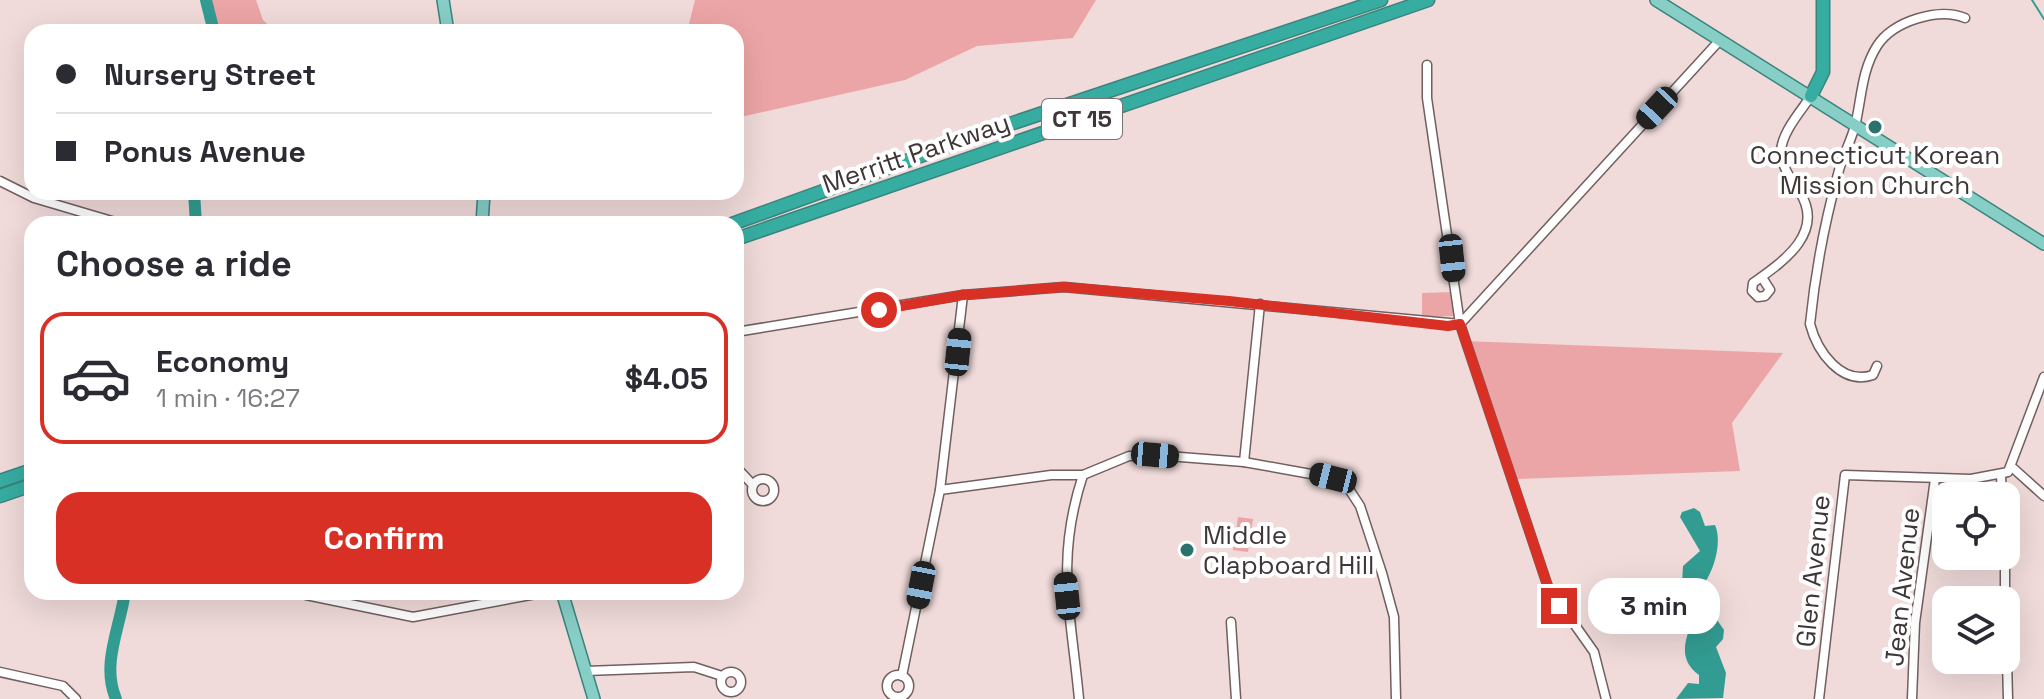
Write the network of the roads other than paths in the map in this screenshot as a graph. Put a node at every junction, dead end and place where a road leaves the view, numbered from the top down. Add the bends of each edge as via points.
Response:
1 (443, 0) edge
2 (1375, 0) edge
3 (1381, 0) edge
4 (1428, 0) edge
5 (1656, 0) edge
6 (1823, 0) edge
7 (1360, 7) junction
8 (1965, 18) dead end
9 (447, 24) edge
10 (1720, 40) junction
11 (1427, 65) dead end
12 (1811, 96) junction
13 (1856, 124) junction
14 (0, 181) edge
15 (24, 193) edge
16 (41, 200) edge
17 (95, 216) edge
18 (744, 220) edge
19 (744, 236) edge
20 (2044, 244) edge
21 (1763, 279) dead end
22 (963, 295) junction
23 (1260, 304) junction
24 (1460, 324) junction
25 (744, 331) edge
26 (1877, 366) dead end
27 (2044, 377) edge
28 (1244, 462) junction
29 (2013, 468) junction
30 (24, 473) edge
31 (744, 475) edge
32 (1083, 475) junction
33 (2001, 476) junction
34 (1935, 479) junction
35 (0, 481) edge
36 (2001, 482) edge
37 (753, 485) dead end
38 (24, 488) edge
39 (940, 490) junction
40 (0, 496) edge
41 (2044, 496) edge
42 (330, 600) edge
43 (504, 600) edge
44 (564, 600) edge
45 (1231, 622) dead end
46 (586, 671) junction
47 (0, 672) edge
48 (2007, 674) edge
49 (722, 676) dead end
50 (902, 676) dead end
51 (76, 699) edge
52 (594, 699) edge
53 (1079, 699) edge
54 (1236, 699) edge
55 (1396, 699) edge
56 (1606, 699) edge
57 (1819, 699) edge
58 (1912, 699) edge
59 (2008, 699) edge

1 - 9 main road
2 - 7 highway
3 - 7 highway, Merritt Parkway / CT 15
4 - 19 highway, Merritt Parkway / CT 15
5 - 10 main road
6 - 12 highway via 1823,72
7 - 18 highway, Merritt Parkway / CT 15
8 - 13 street via 1950,12 1926,17 1879,42 1864,70
10 - 12 main road
10 - 24 street
11 - 24 street via 1427,98
12 - 13 main road
12 - 21 street via 1781,151 1787,174 1806,205 1805,234 1798,248
13 - 20 main road
13 - 26 street via 1838,172 1810,324 1815,344 1848,375 1863,379
14 - 15 street
16 - 17 street
22 - 23 street via 1064,287
22 - 25 street
22 - 39 street
23 - 24 street
23 - 28 street
24 - 56 street via 1548,587 1594,652
27 - 29 street
28 - 32 street via 1129,456
28 - 55 street via 1333,478 1347,486 1360,506 1394,617
29 - 33 street
29 - 41 street
30 - 35 highway
31 - 37 street
32 - 39 street
32 - 53 street via 1071,511 1065,576
33 - 34 street, Glen Avenue
33 - 36 street
34 - 57 street, Glen Avenue via 1845,475
34 - 58 street, Jean Avenue via 1915,623
38 - 40 highway
39 - 50 street
42 - 43 street via 413,617
44 - 46 main road
45 - 54 street
46 - 49 street via 699,667
46 - 52 main road
47 - 51 street via 63,686
48 - 59 street

